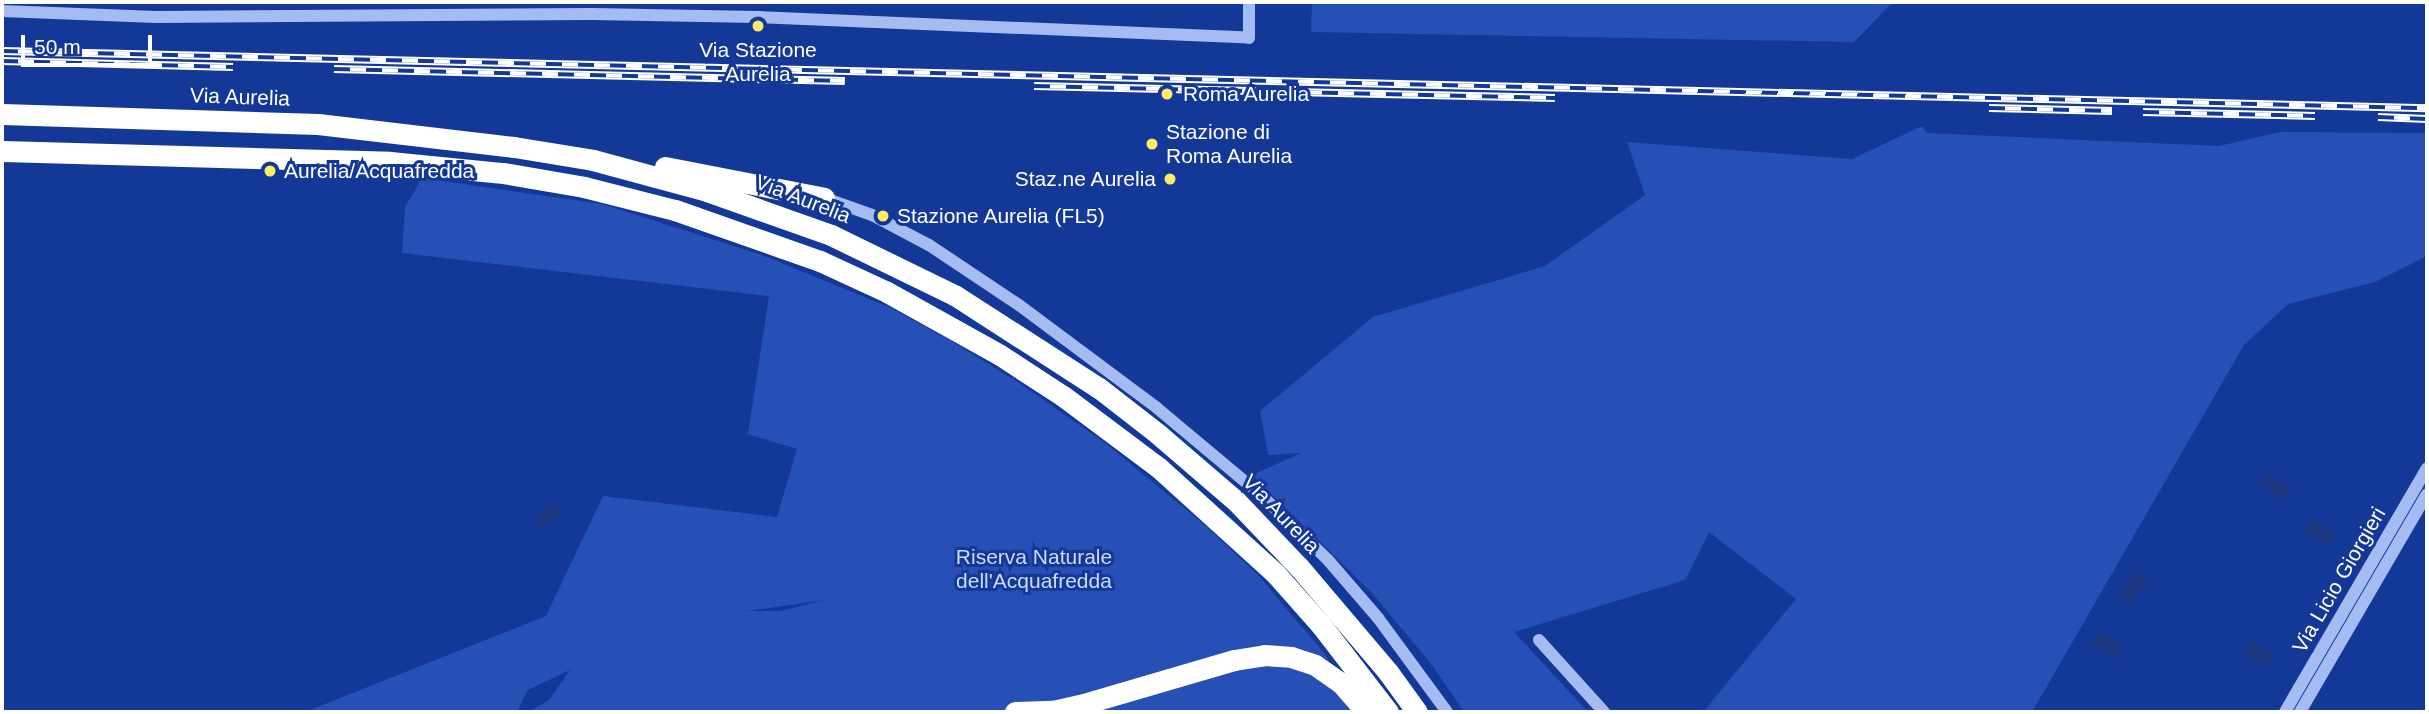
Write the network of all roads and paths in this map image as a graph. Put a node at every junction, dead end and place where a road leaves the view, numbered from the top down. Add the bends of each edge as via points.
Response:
1 (1249, 2) edge
2 (592, 8) edge
3 (2, 11) edge
4 (2, 114) edge
5 (2, 151) edge
6 (593, 160) junction
7 (824, 198) joint
8 (2427, 470) edge
9 (2427, 494) edge
10 (2387, 550) junction
11 (1539, 640) dead end
12 (2293, 711) edge
13 (1015, 712) edge
14 (1366, 712) edge
15 (1388, 712) edge
16 (1417, 712) edge
17 (1447, 712) edge
18 (1604, 712) edge

1 - 2 street via 1249,38
2 - 3 street via 156,17
4 - 6 highway, Via Aurelia via 359,127
5 - 15 highway via 390,162 503,173 675,210 820,261 887,292 1000,355 1143,455 1275,573
6 - 7 highway via 679,169
6 - 16 highway, Via Aurelia via 726,196 853,244 956,296 1072,369 1237,502 1320,591
7 - 17 street, Via Aurelia via 872,215 929,245 1019,304 1157,408 1261,495 1328,560 1378,618
8 - 10 street, Via Licio Giorgieri
9 - 10 street, Via Licio Giorgieri
10 - 12 street, Via Licio Giorgieri
11 - 18 street
13 - 14 highway via 1080,705 1264,655 1315,665 1342,684

